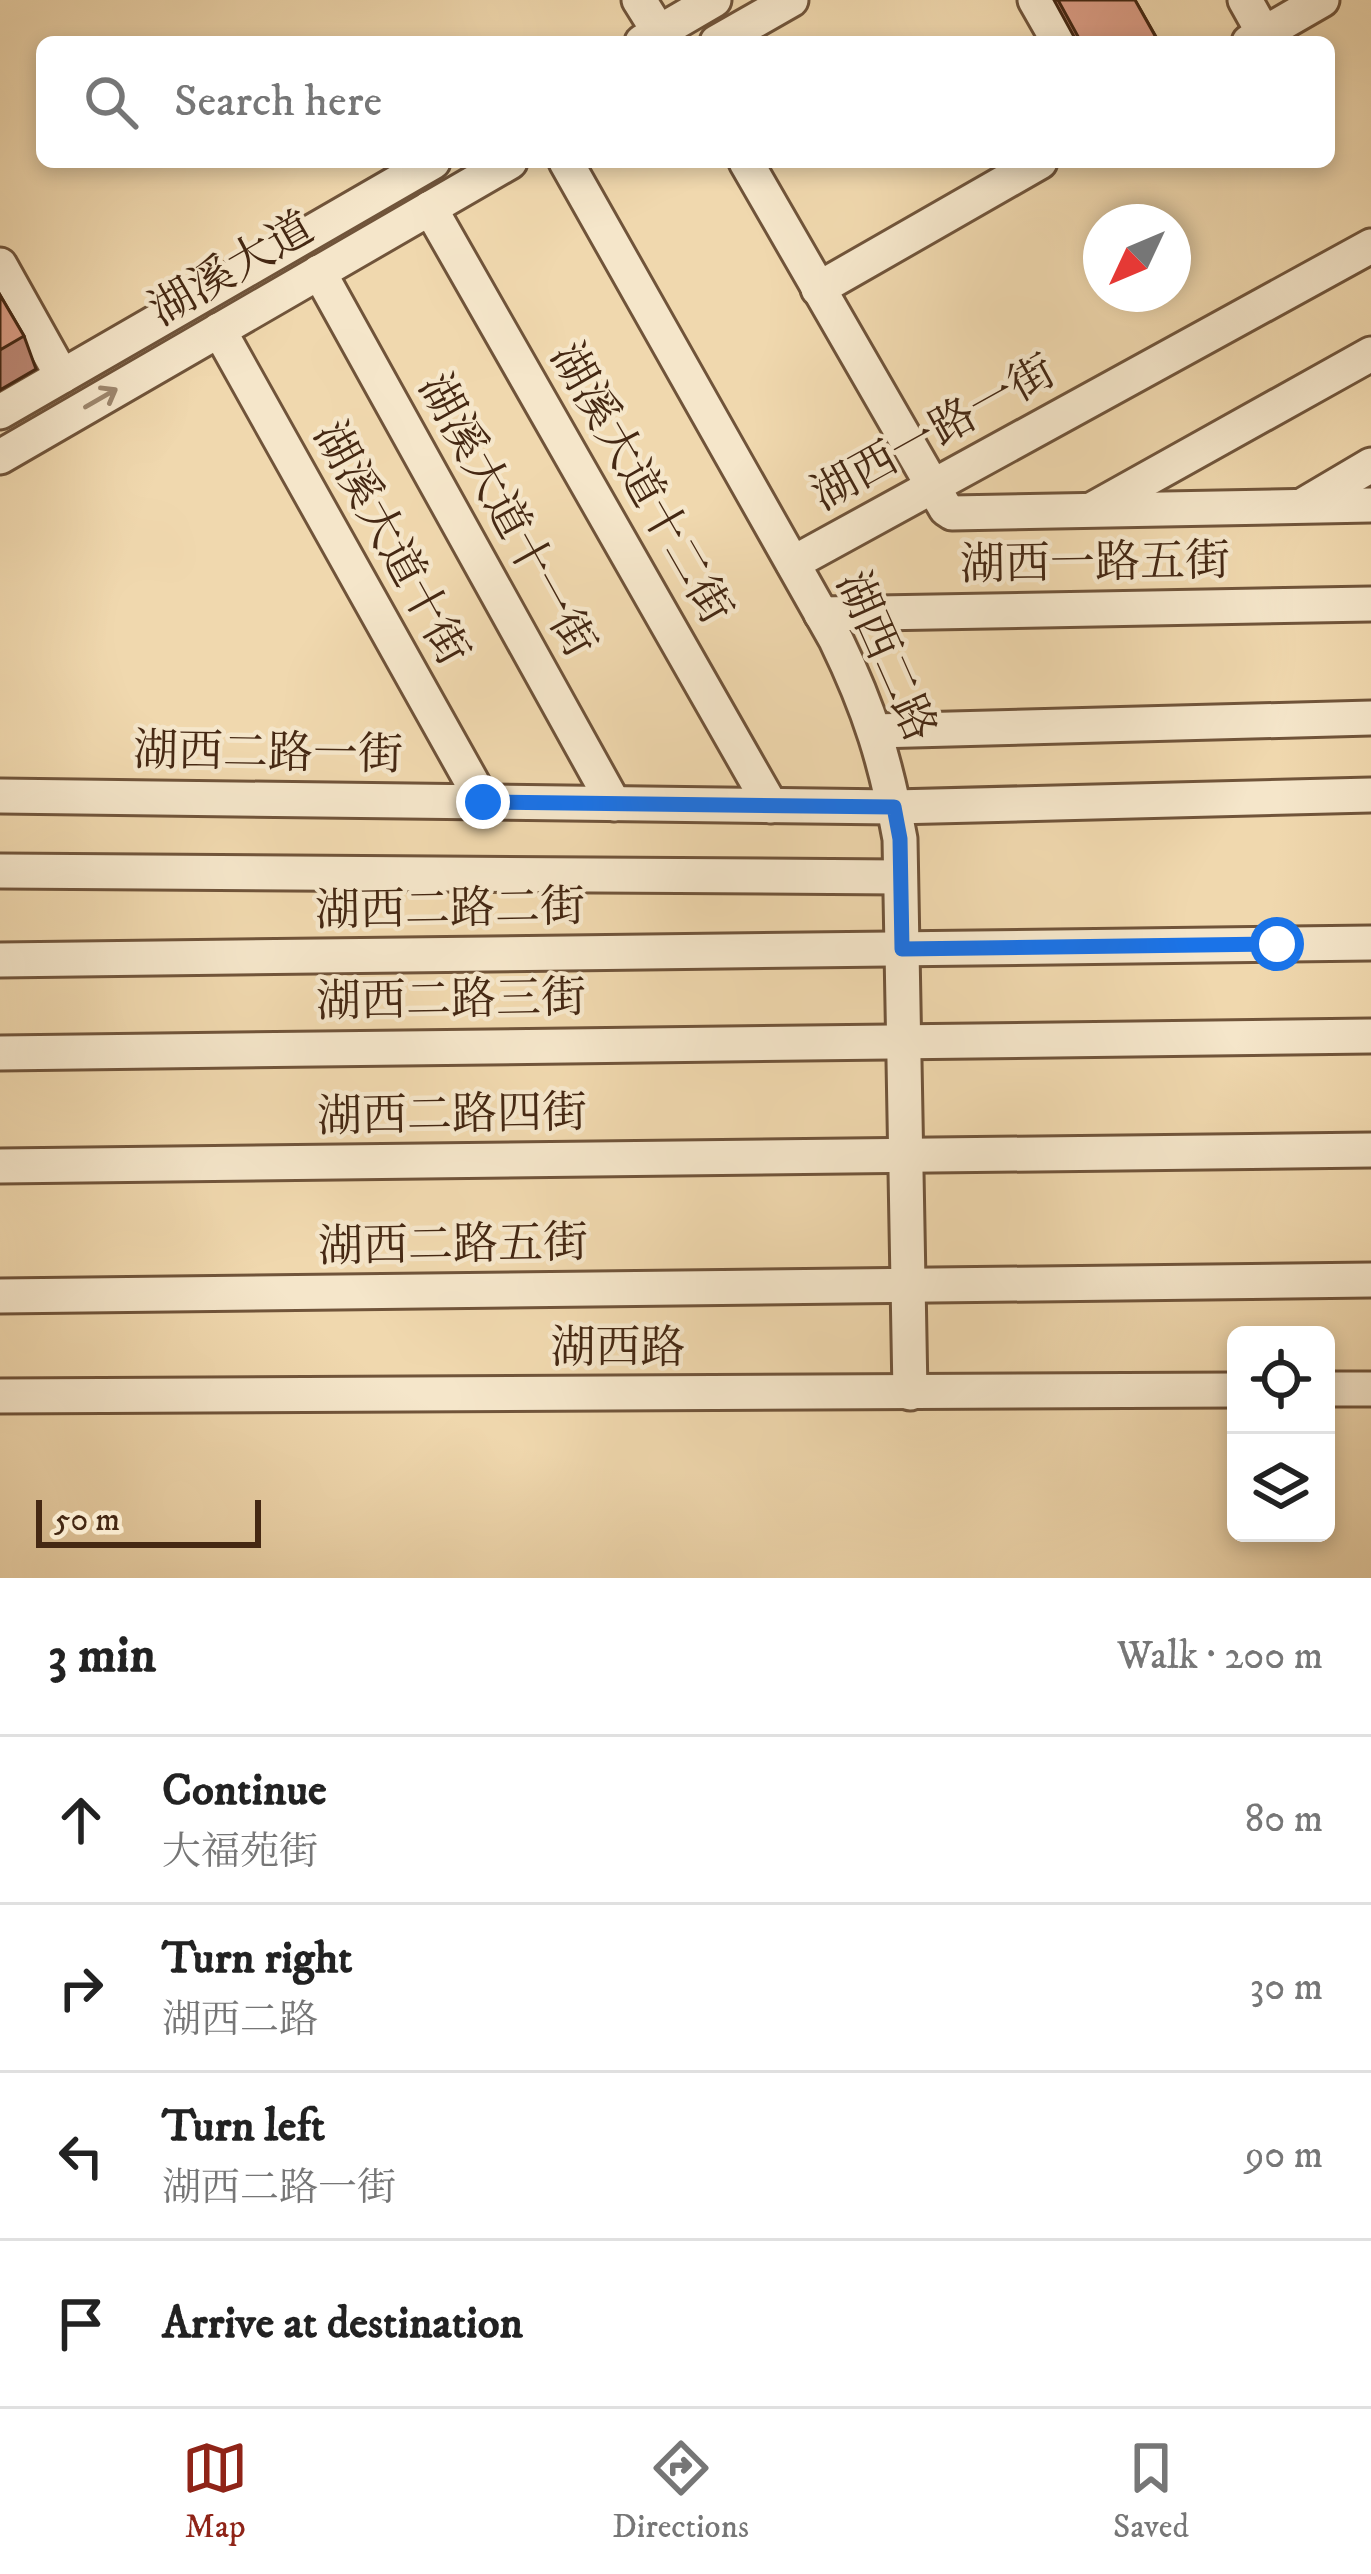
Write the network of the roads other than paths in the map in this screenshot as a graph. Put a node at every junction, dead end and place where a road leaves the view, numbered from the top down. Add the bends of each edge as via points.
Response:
1 (639, 0) edge
2 (714, 0) edge
3 (791, 0) edge
4 (1035, 0) edge
5 (1245, 0) edge
6 (1322, 0) edge
7 (650, 36) edge
8 (652, 36) edge
9 (728, 36) edge
10 (1056, 36) edge
11 (1255, 36) edge
12 (1259, 36) edge
13 (424, 168) edge
14 (500, 168) edge
15 (569, 168) edge
16 (749, 168) edge
17 (1030, 168) edge
18 (430, 208) junction
19 (1371, 246) edge
20 (0, 265) edge
21 (319, 272) junction
22 (818, 289) junction
23 (219, 330) junction
24 (1371, 354) edge
25 (62, 376) junction
26 (0, 412) edge
27 (0, 457) edge
28 (1371, 465) edge
29 (931, 487) junction
30 (1303, 505) junction
31 (1371, 505) edge
32 (1087, 513) junction
33 (793, 563) junction
34 (1371, 604) edge
35 (821, 614) junction
36 (1371, 718) edge
37 (875, 731) junction
38 (1371, 795) edge
39 (0, 796) edge
40 (483, 802) junction
41 (614, 804) junction
42 (771, 806) junction
43 (894, 807) junction
44 (0, 871) edge
45 (900, 877) junction
46 (1371, 943) edge
47 (902, 949) junction
48 (0, 961) edge
49 (1371, 1036) edge
50 (903, 1040) junction
51 (0, 1053) edge
52 (1371, 1150) edge
53 (905, 1155) junction
54 (0, 1166) edge
55 (1371, 1280) edge
56 (908, 1286) junction
57 (0, 1296) edge
58 (1371, 1388) edge
59 (1335, 1389) edge
60 (1227, 1390) edge
61 (910, 1393) junction
62 (0, 1396) edge

1 - 7 street
2 - 8 street
3 - 9 street
4 - 10 street
5 - 11 street
6 - 12 street
13 - 25 street, 湖溪大道
14 - 18 street, 湖溪大道
15 - 33 street, 湖西二路
16 - 22 street
17 - 22 street
18 - 21 street, 湖溪大道
18 - 42 street, 湖溪大道十二街
19 - 29 street, 湖西一路一街
20 - 25 street
21 - 23 street, 湖溪大道
21 - 41 street, 湖溪大道十一街
22 - 29 street
27 -> 23 street, 湖溪大道
23 - 40 street, 湖溪大道十街
24 - 32 street
25 - 26 street, 湖溪大道
28 - 30 street
29 - 32 street via 952,513
29 - 33 street, 湖西一路一街
30 - 31 street
30 - 32 street
33 - 35 street, 湖西二路
34 - 35 street, 湖西一路五街
35 - 37 street, 湖西二路
36 - 37 street
37 - 43 street, 湖西二路
38 - 43 street, 湖西二路一街
39 - 40 street, 湖西二路一街
40 - 41 street, 湖西二路一街
41 - 42 street, 湖西二路一街
42 - 43 street, 湖西二路一街
43 - 45 street, 湖西二路
44 - 45 street
45 - 47 street, 湖西二路
46 - 47 street, 湖西二路二街
47 - 48 street, 湖西二路二街
47 - 50 street, 湖西二路
49 - 50 street, 湖西二路三街
50 - 51 street, 湖西二路三街
50 - 53 street, 湖西二路
52 - 53 street, 湖西二路四街
53 - 54 street, 湖西二路四街
53 - 56 street, 湖西二路
55 - 56 street, 湖西二路五街
56 - 57 street, 湖西二路五街
56 - 61 street, 湖西二路
58 - 59 street
60 - 61 street, 湖西路
61 - 62 street, 湖西路

